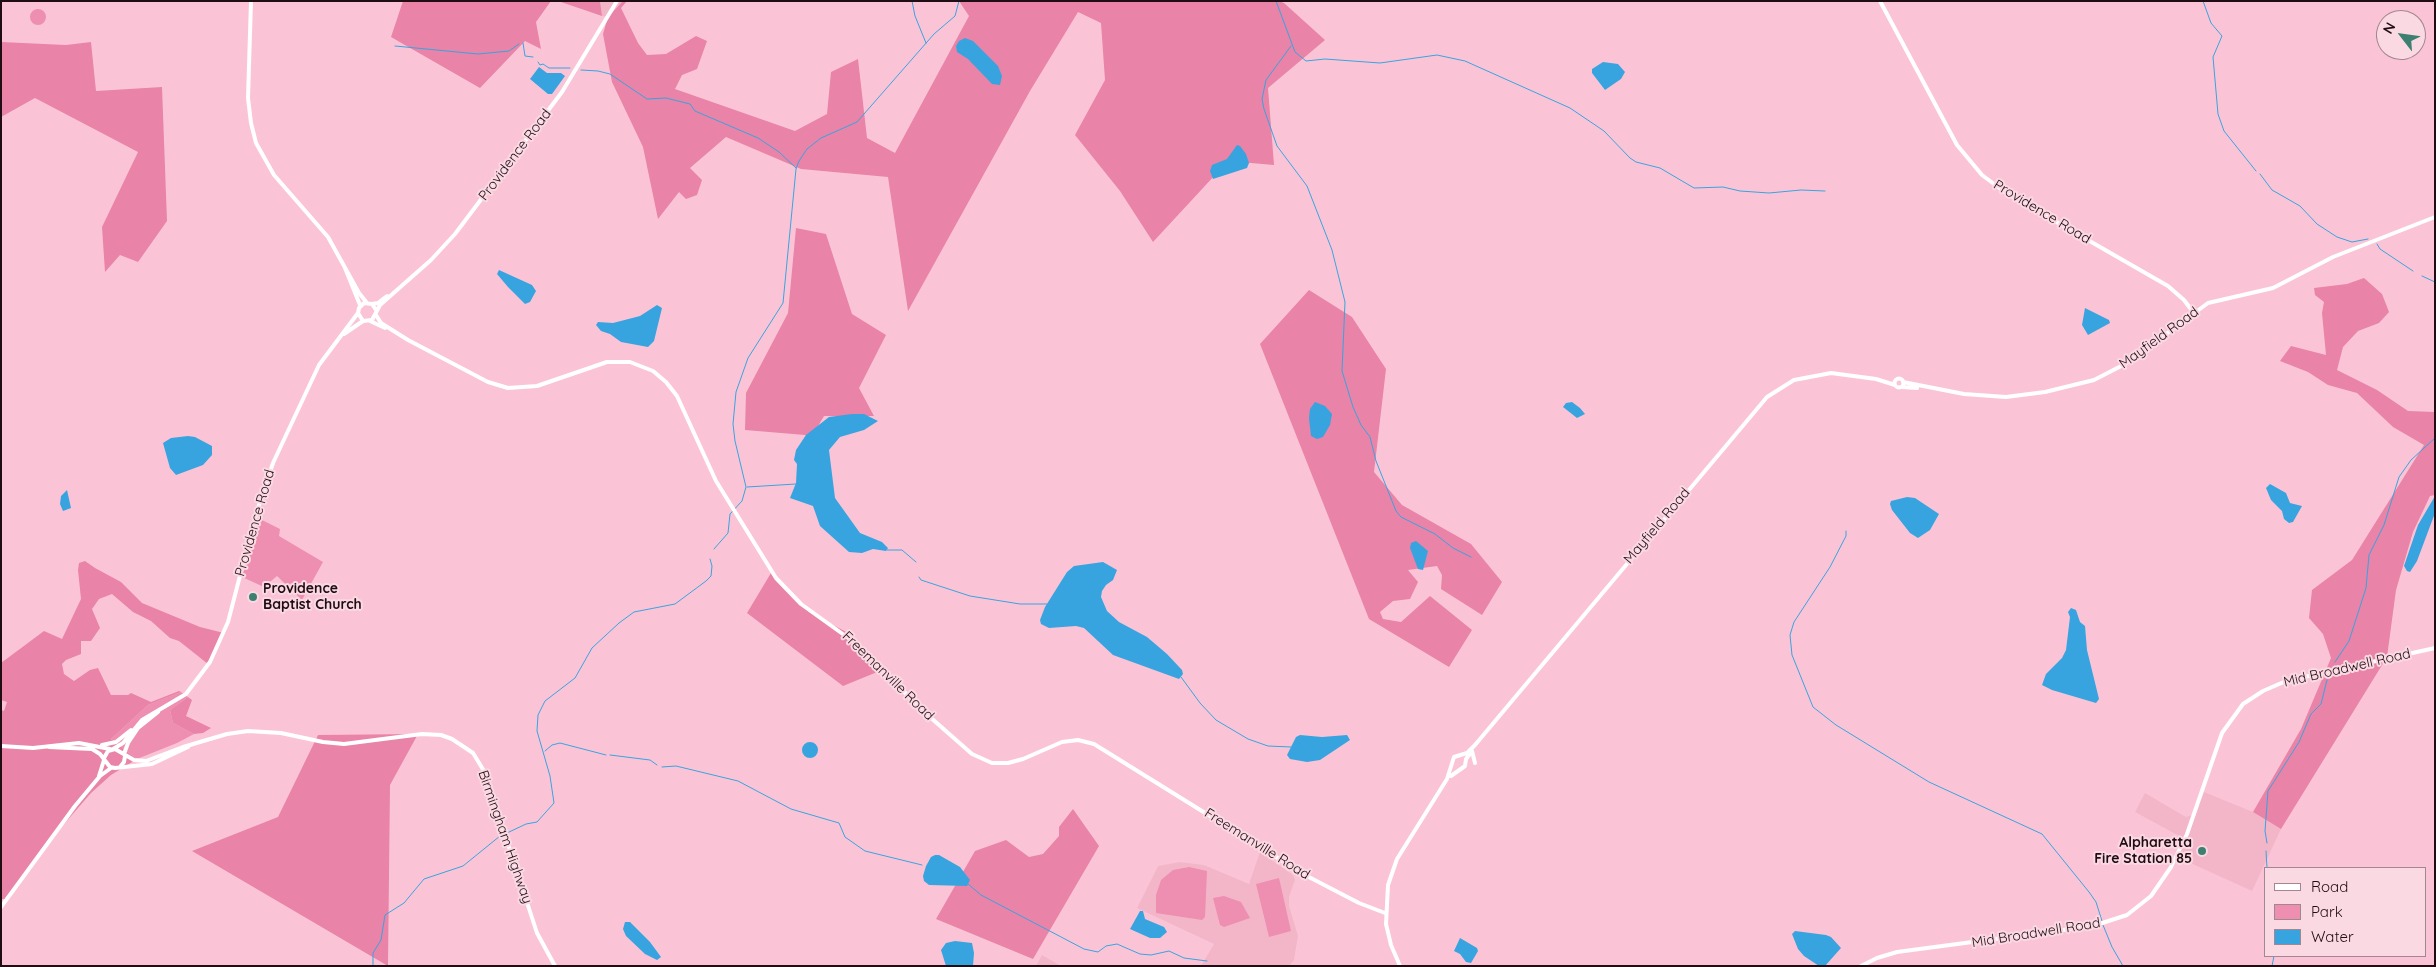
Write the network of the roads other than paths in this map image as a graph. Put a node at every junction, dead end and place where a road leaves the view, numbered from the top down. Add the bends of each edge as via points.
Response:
1 (251, 1) edge
2 (617, 1) edge
3 (1880, 1) edge
4 (2435, 216) edge
5 (346, 268) junction
6 (393, 293) junction
7 (367, 303) junction
8 (372, 304) junction
9 (360, 305) junction
10 (2193, 312) junction
11 (358, 313) junction
12 (376, 313) junction
13 (363, 321) junction
14 (370, 321) junction
15 (394, 332) junction
16 (344, 334) junction
17 (1895, 383) junction
18 (1903, 384) junction
19 (2435, 648) edge
20 (166, 707) junction
21 (134, 727) junction
22 (195, 744) junction
23 (1475, 745) junction
24 (1, 746) edge
25 (99, 746) junction
26 (49, 747) junction
27 (112, 749) junction
28 (1472, 751) junction
29 (125, 755) junction
30 (1462, 755) junction
31 (104, 759) junction
32 (1466, 759) junction
33 (1475, 763) dead end
34 (1453, 764) junction
35 (120, 767) junction
36 (111, 768) junction
37 (1459, 768) junction
38 (1447, 779) junction
39 (95, 782) junction
40 (1, 907) edge
41 (1385, 913) junction
42 (555, 966) edge
43 (1400, 966) edge
44 (1861, 966) edge

1 - 5 street via 248,98 256,143 274,175 323,230
2 - 6 street, Providence Road via 562,92 455,234 432,260
3 - 10 street, Providence Road via 1958,145 1982,175 2006,193 2168,286
4 - 10 street, Mayfield Road via 2333,257 2273,288 2208,303
5 - 7 street
5 - 9 street
6 - 8 street, Providence Road
6 - 12 street, Providence Road
7 - 8 street
7 - 9 street
8 - 12 street
9 - 11 street
10 - 18 street, Mayfield Road via 2127,364 2081,384 2006,397
11 - 13 street
11 - 16 street, Providence Road
12 - 14 street
12 - 15 street, Freemanville Road via 381,323
13 - 14 street
13 - 16 street, Providence Road
14 - 15 street, Freemanville Road
15 - 41 street, Freemanville Road via 488,382 508,388 537,386 607,362 630,362 652,371 678,396 709,467 732,508 788,592 858,645 922,710 977,757 992,763 1008,763 1062,742 1078,740 1094,744 1305,875
16 - 20 street, Providence Road via 314,374 272,466 228,622 217,648 192,687
17 - 18 street via 1898,388
17 - 18 street via 1900,379
17 - 23 street, Mayfield Road via 1844,374 1814,374 1787,383 1767,397
19 - 44 street, Mid Broadwell Road via 2286,681 2244,704 2222,733 2187,834 2171,867 2151,896 2127,915 2092,926 1897,952
20 - 21 street, Providence Road via 153,712
20 - 29 street, Providence Road via 138,728 128,743
21 - 25 street via 116,742
21 - 27 street, Providence Road via 123,743
22 - 29 street, Birmingham Highway via 146,761
22 - 35 street, Birmingham Highway via 152,764
22 - 42 street, Birmingham Highway via 227,734 264,731 344,744 432,734 464,746 484,771 537,933
23 - 28 street, Mayfield Road
23 - 30 street, Mayfield Road
24 - 26 street
25 - 26 street via 79,743
25 - 27 street
26 - 31 street via 86,748 98,752
27 - 29 street
27 - 31 street
28 - 32 street, Mayfield Road
28 - 33 street
29 - 35 street
30 - 32 street
30 - 34 street via 1454,757
31 - 36 street
31 - 39 street
32 - 37 street via 1464,766
34 - 37 street
34 - 38 street
35 - 36 street
36 - 39 street
37 - 38 street
38 - 41 street via 1397,859 1388,885
39 - 40 street
41 - 43 street via 1390,940

